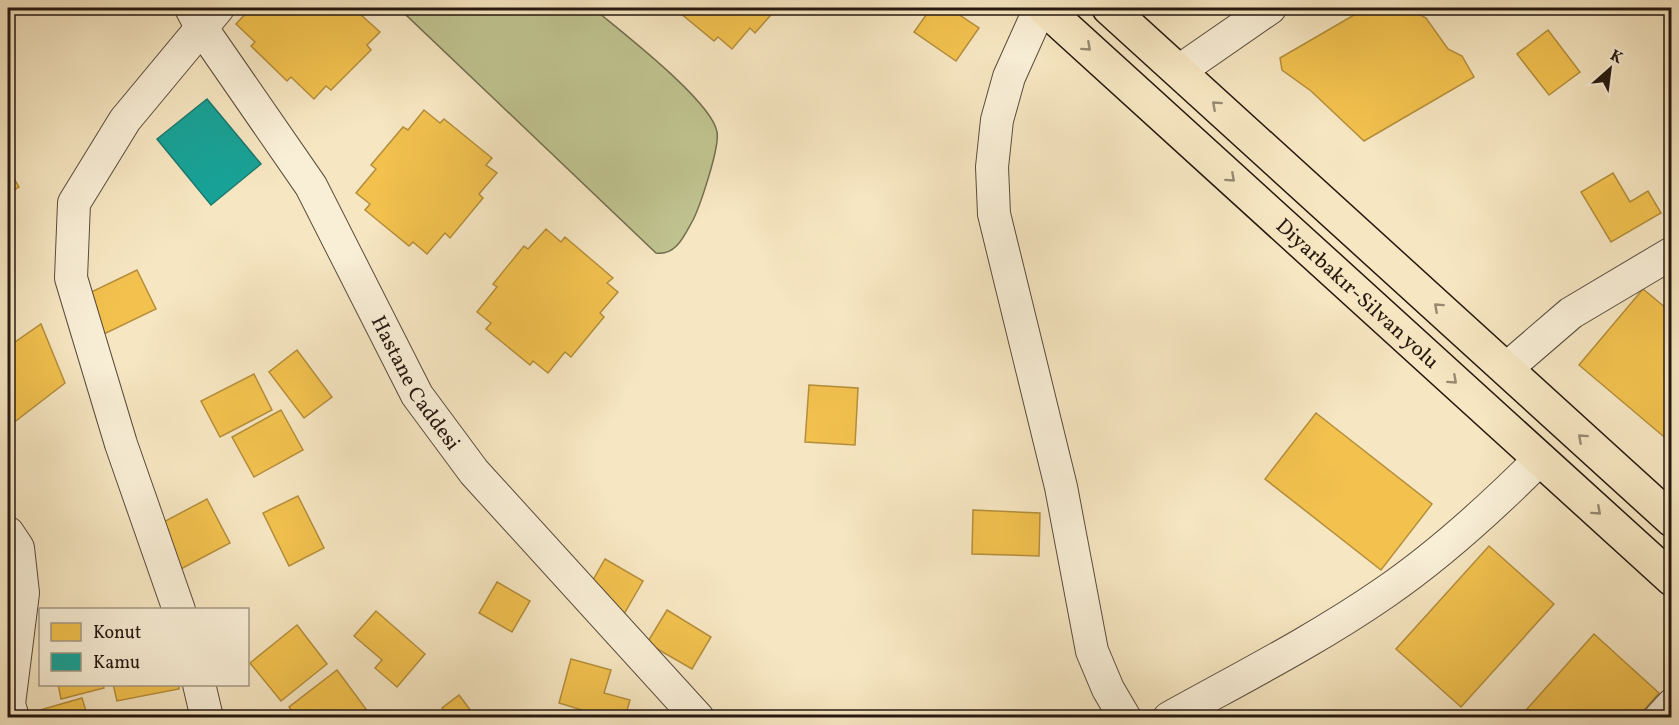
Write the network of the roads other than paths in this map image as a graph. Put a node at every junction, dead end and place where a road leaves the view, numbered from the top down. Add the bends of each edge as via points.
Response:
1 (1042, 8) edge
2 (1109, 8) edge
3 (1270, 8) edge
4 (204, 14) edge
5 (1179, 71) junction
6 (1671, 253) edge
7 (1506, 369) junction
8 (1540, 459) junction
9 (1671, 520) edge
10 (8, 533) edge
11 (1671, 579) edge
12 (179, 608) edge
13 (199, 686) edge
14 (1671, 705) edge
15 (13, 717) edge
16 (207, 717) edge
17 (698, 717) edge
18 (1125, 717) edge
19 (1169, 717) edge
20 (1660, 717) edge

1 -> 8 highway, Diyarbakır-Silvan yolu
1 - 18 street via 1009,77 997,120 992,167 994,214 1061,487 1092,651
2 - 5 highway, Diyarbakır-Silvan yolu
3 - 5 street
4 - 12 street via 125,120 74,203 71,278 120,444
4 - 17 street, Hastane Caddesi via 311,186 417,395 474,472
7 -> 5 highway, Diyarbakır-Silvan yolu
6 - 7 street via 1571,313
9 -> 7 highway, Diyarbakır-Silvan yolu
8 -> 11 highway, Diyarbakır-Silvan yolu
8 - 19 street via 1479,519 1383,594
10 - 15 street via 18,548 24,593 9,704
13 - 16 street
14 - 20 street

